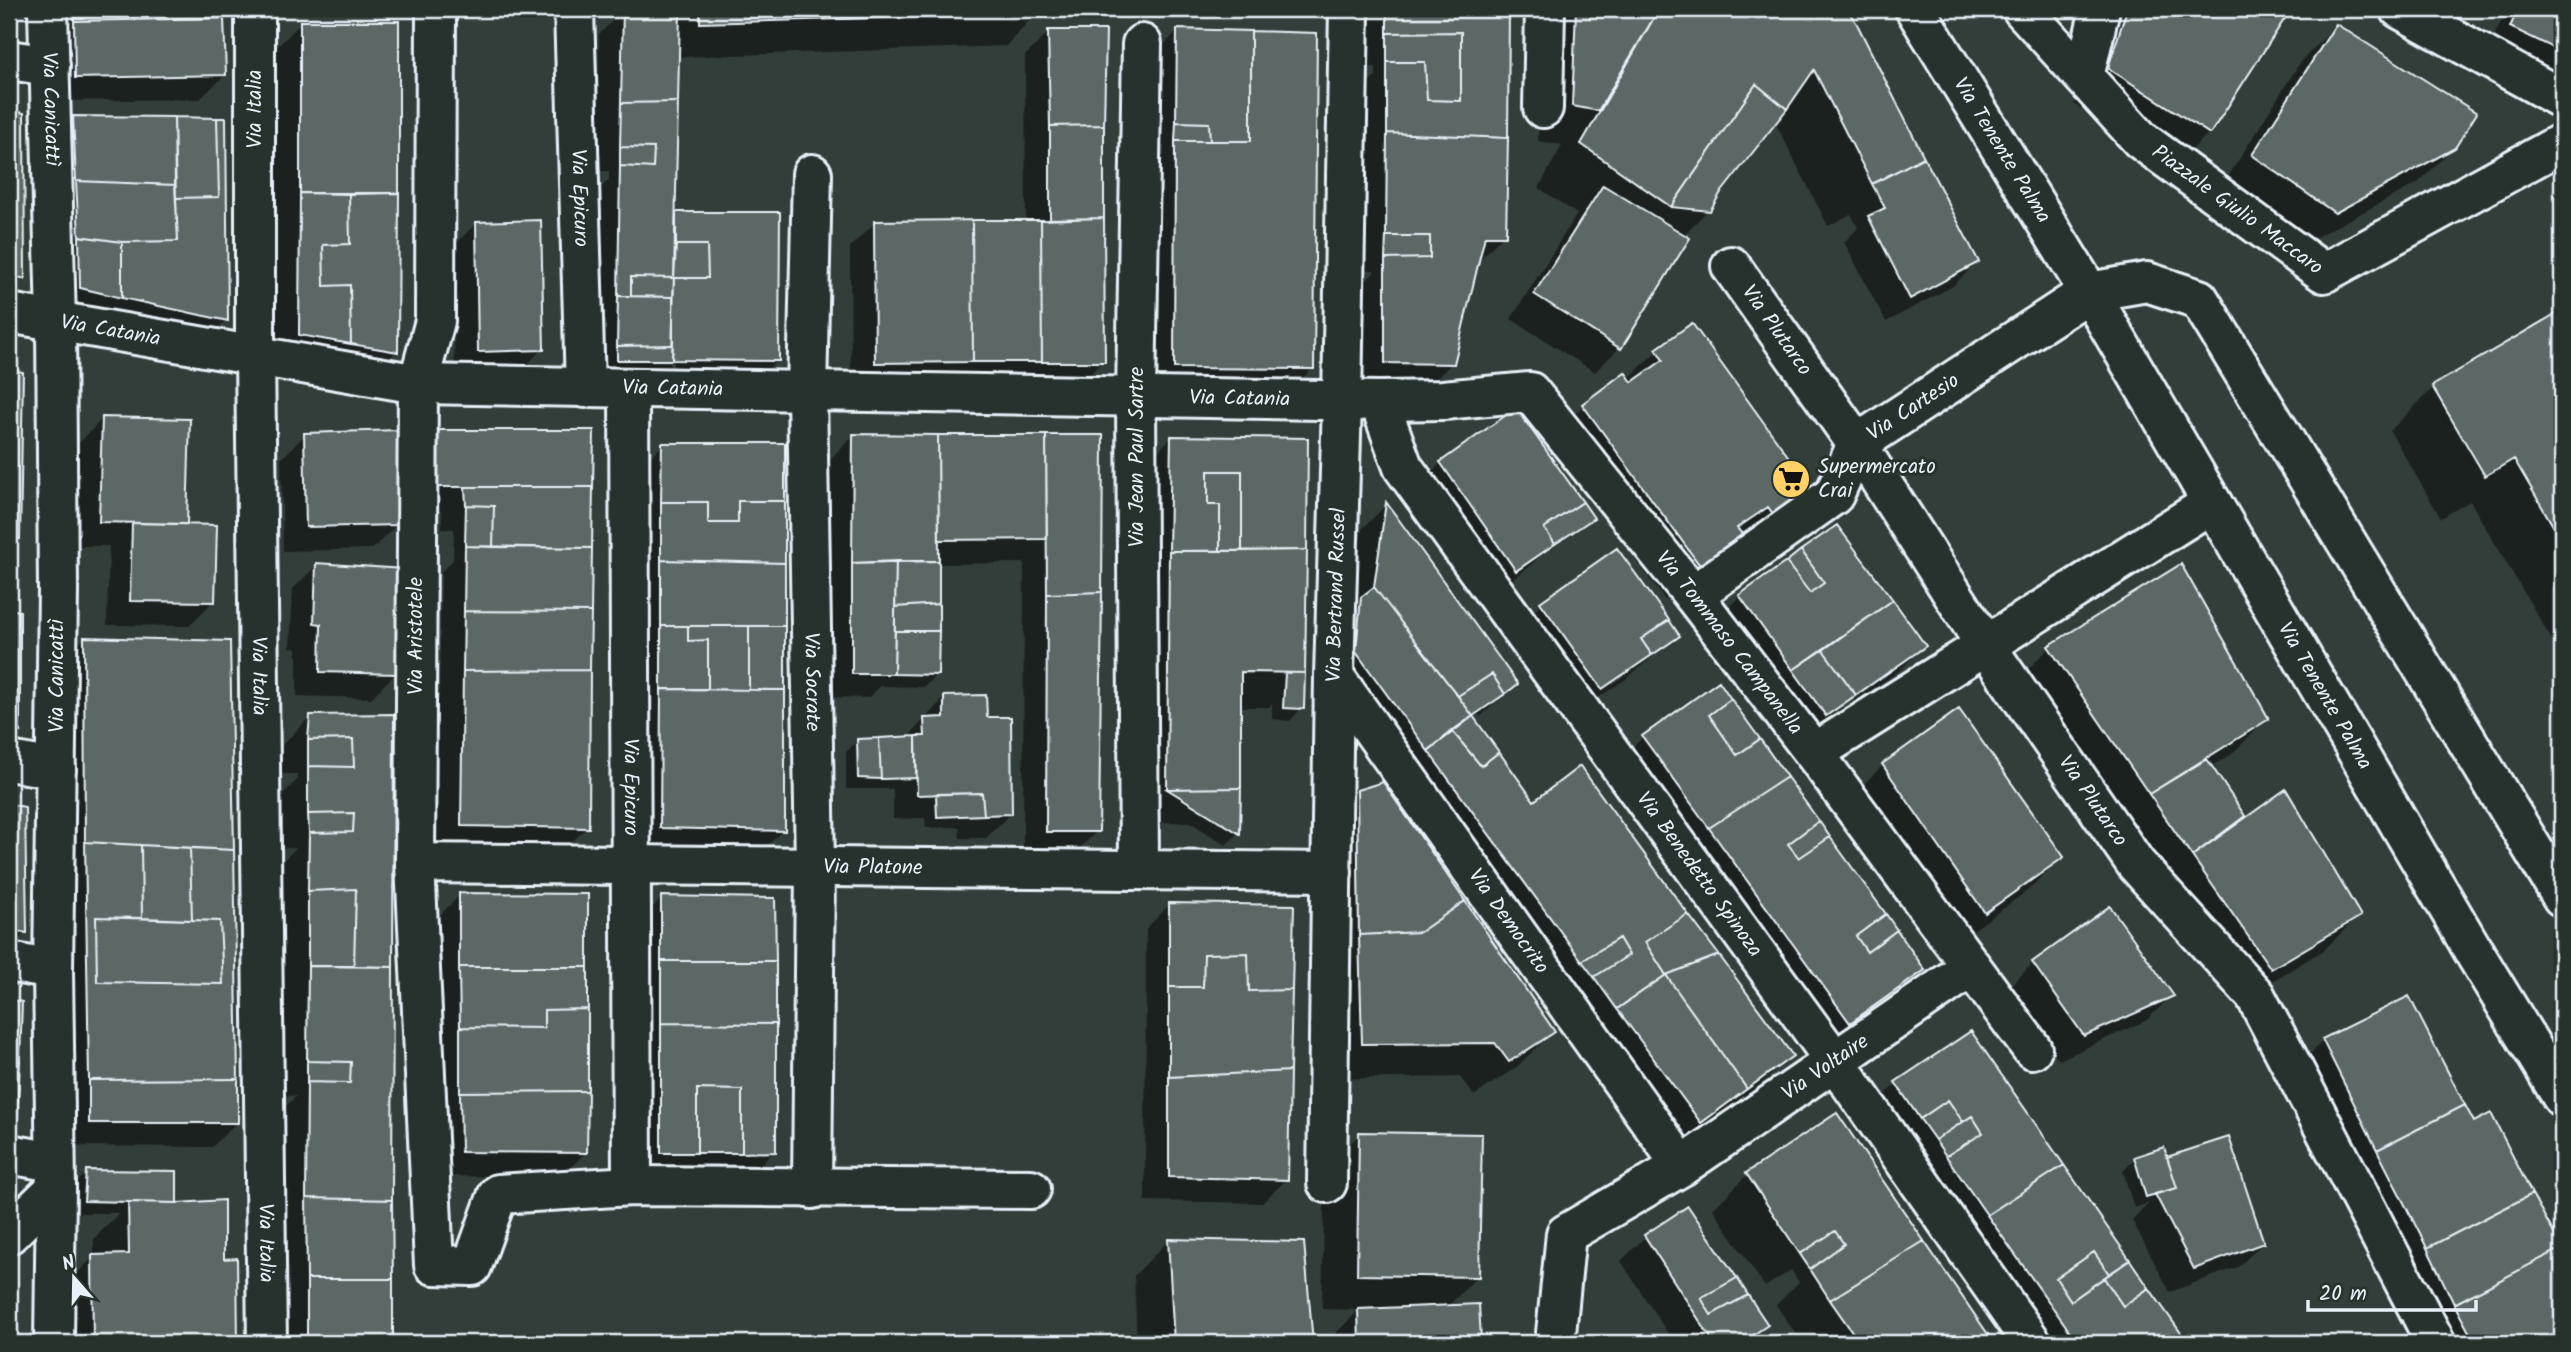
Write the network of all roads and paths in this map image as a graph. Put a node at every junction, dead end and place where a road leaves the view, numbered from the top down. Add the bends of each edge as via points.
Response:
1 (48, 9) edge
2 (255, 9) edge
3 (436, 9) edge
4 (573, 9) edge
5 (1349, 9) edge
6 (1545, 9) edge
7 (1915, 9) edge
8 (2022, 9) edge
9 (2100, 9) edge
10 (2400, 9) edge
11 (1142, 44) dead end
12 (9, 60) edge
13 (50, 66) junction
14 (2084, 77) junction
15 (2562, 99) edge
16 (1543, 108) dead end
17 (2562, 143) edge
18 (812, 174) dead end
19 (1731, 266) dead end
20 (2089, 292) junction
21 (9, 313) edge
22 (56, 323) junction
23 (255, 355) junction
24 (418, 384) junction
25 (585, 388) junction
26 (629, 388) junction
27 (807, 391) junction
28 (1136, 397) junction
29 (1361, 401) junction
30 (1857, 444) junction
31 (2212, 503) junction
32 (1693, 595) junction
33 (1986, 646) junction
34 (1334, 676) junction
35 (1814, 754) junction
36 (9, 761) edge
37 (56, 769) junction
38 (415, 863) junction
39 (631, 864) junction
40 (814, 866) junction
41 (1139, 870) junction
42 (1332, 872) junction
43 (2562, 897) edge
44 (9, 962) edge
45 (1970, 968) junction
46 (53, 971) junction
47 (2032, 1049) dead end
48 (1834, 1060) junction
49 (2562, 1097) edge
50 (9, 1154) edge
51 (1682, 1166) junction
52 (55, 1175) junction
53 (1327, 1182) dead end
54 (632, 1186) junction
55 (812, 1189) junction
56 (1031, 1189) dead end
57 (9, 1234) edge
58 (54, 1343) edge
59 (267, 1343) edge
60 (1555, 1343) edge
61 (2032, 1343) edge
62 (2435, 1343) edge

1 - 13 street, Via Canicattì
2 - 23 street, Via Italia
3 - 24 street, Via Aristotele via 435,321
4 - 25 street, Via Epicuro
5 - 29 street, Via Bertrand Russel
6 - 16 street
7 - 20 street, Via Tenente Palma
8 - 14 street, Piazzale Giulio Maccaro
9 - 14 street
10 - 15 street
11 - 28 street, Via Jean Paul Sartre
12 - 13 street
13 - 22 street, Via Canicattì
14 - 17 street, Piazzale Giulio Maccaro via 2141,140 2324,273
18 - 27 street, Via Socrate
19 - 30 street, Via Plutarco
20 - 30 street, Via Cartesio
20 - 31 street, Via Tenente Palma
20 - 43 street via 2147,282 2199,299
21 - 22 street, Via Catania
22 - 23 street, Via Catania
22 - 37 street, Via Canicattì
23 - 24 street, Via Catania
23 - 59 street, Via Italia
24 - 25 street, Via Catania
24 - 38 street, Via Aristotele
25 - 26 street, Via Catania
26 - 27 street, Via Catania
26 - 39 street, Via Epicuro
27 - 28 street, Via Catania
27 - 40 street, Via Socrate
28 - 29 street, Via Catania
28 - 41 street, Via Jean Paul Sartre
29 - 32 street, Via Tommaso Campanella via 1530,392
29 - 34 street, Via Bertrand Russel
29 - 48 street, Via Benedetto Spinoza via 1402,467
30 - 32 street, Via Cartesio via 1834,495
30 - 33 street, Via Plutarco
31 - 33 street
31 - 49 street, Via Tenente Palma
32 - 35 street, Via Tommaso Campanella
33 - 35 street
33 - 62 street, Via Plutarco via 2136,864 2255,995
34 - 42 street, Via Bertrand Russel
34 - 51 street, Via Democrito
35 - 45 street, Via Tommaso Campanella
36 - 37 street
37 - 46 street, Via Canicattì
38 - 39 street, Via Platone
38 - 54 street, Via Aristotele via 434,1265 472,1266 498,1195
39 - 40 street, Via Platone
39 - 54 street, Via Epicuro
40 - 41 street, Via Platone
40 - 55 street, Via Socrate
41 - 42 street, Via Platone
42 - 53 street, Via Bertrand Russel
44 - 46 street
45 - 47 street, Via Tommaso Campanella
45 - 48 street, Via Voltaire
46 - 52 street, Via Canicattì
48 - 51 street, Via Voltaire
48 - 61 street, Via Benedetto Spinoza
50 - 52 street
51 - 60 street, Via Voltaire via 1566,1234
52 - 57 street
52 - 58 street, Via Canicattì
54 - 55 street
55 - 56 street

